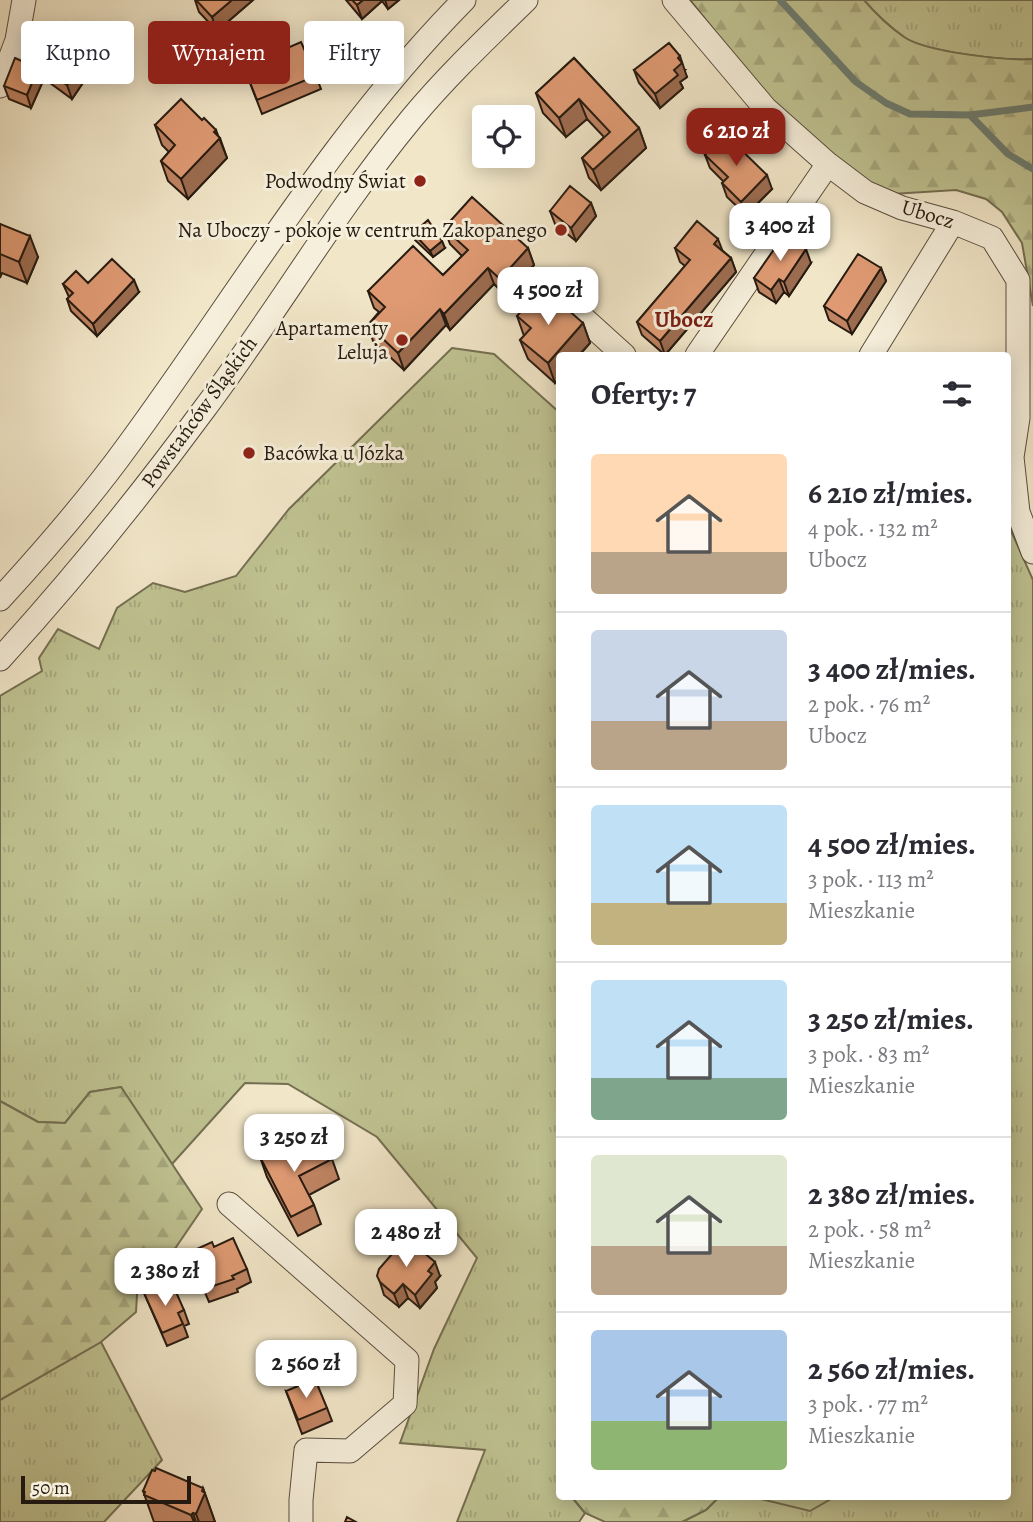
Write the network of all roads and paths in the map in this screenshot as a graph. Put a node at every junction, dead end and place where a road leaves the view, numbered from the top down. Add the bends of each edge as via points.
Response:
1 (24, 0) edge
2 (464, 0) edge
3 (526, 0) edge
4 (674, 0) edge
5 (0, 86) edge
6 (828, 164) junction
7 (953, 222) junction
8 (572, 308) dead end
9 (621, 352) edge
10 (699, 352) edge
11 (873, 352) edge
12 (1011, 454) edge
13 (1011, 466) edge
14 (1033, 552) edge
15 (0, 599) edge
16 (0, 659) edge
17 (229, 1205) dead end
18 (301, 1522) edge

1 - 5 street via 17,40
2 - 15 street via 403,65 308,187 128,446
3 - 16 street, Powstańców Śląskich via 413,116 119,522
4 - 6 street, Ubocz via 765,108
6 - 7 street, Ubocz via 865,192
6 - 10 street
7 - 11 street
7 - 12 street, Ubocz via 992,238 1018,280 1018,418
8 - 9 street
13 - 14 street, Ubocz via 1018,512
17 - 18 street via 407,1360 405,1404 351,1451 306,1450

